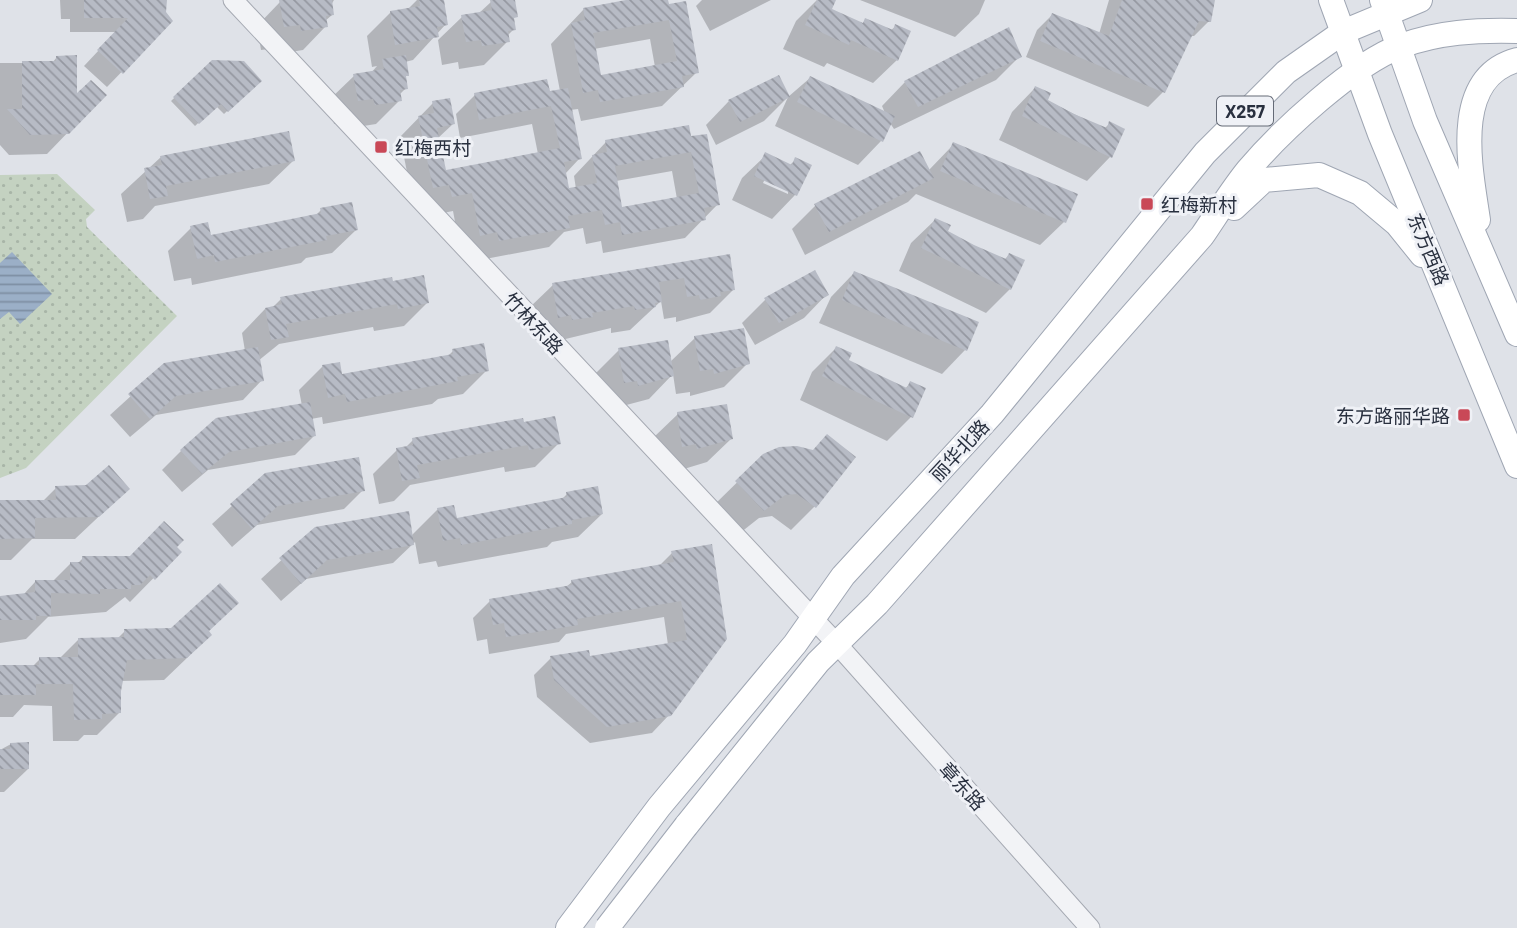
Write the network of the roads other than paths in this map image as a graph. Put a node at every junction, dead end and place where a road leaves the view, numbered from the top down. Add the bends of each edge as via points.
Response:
1 (233, 0) edge
2 (1331, 0) edge
3 (1420, 0) edge
4 (1384, 6) edge
5 (1517, 31) edge
6 (1343, 32) junction
7 (1399, 46) junction
8 (1517, 60) edge
9 (1356, 71) junction
10 (1202, 236) junction
11 (1483, 255) junction
12 (1442, 279) junction
13 (1517, 334) edge
14 (1517, 466) edge
15 (811, 619) junction
16 (837, 644) junction
17 (568, 928) edge
18 (607, 928) edge
19 (1090, 928) edge

1 - 15 street, 竹林东路
2 - 6 main road, 东方西路
3 - 4 main road, 丽华北路
4 - 6 main road, 丽华北路 / X257
4 - 7 main road
5 - 7 main road, 丽华北路 via 1446,33
6 - 9 main road, 东方西路
6 - 15 main road, 丽华北路 / X257 via 1286,72 1205,153 992,414 843,576
7 - 9 main road, 丽华北路
7 - 11 main road
8 - 11 main road via 1508,62 1483,84 1471,110 1468,152
9 - 10 main road, 丽华北路 via 1248,170
9 - 12 main road, 东方西路
10 - 12 main road via 1264,180 1319,175 1360,193 1397,224
10 - 16 main road, 丽华北路 via 887,594
11 - 13 main road
12 - 14 main road, 东方西路
15 - 16 street, 竹林东路
15 - 17 main road, 丽华北路
16 - 18 main road, 丽华北路, bridge
16 - 19 street, 章东路

